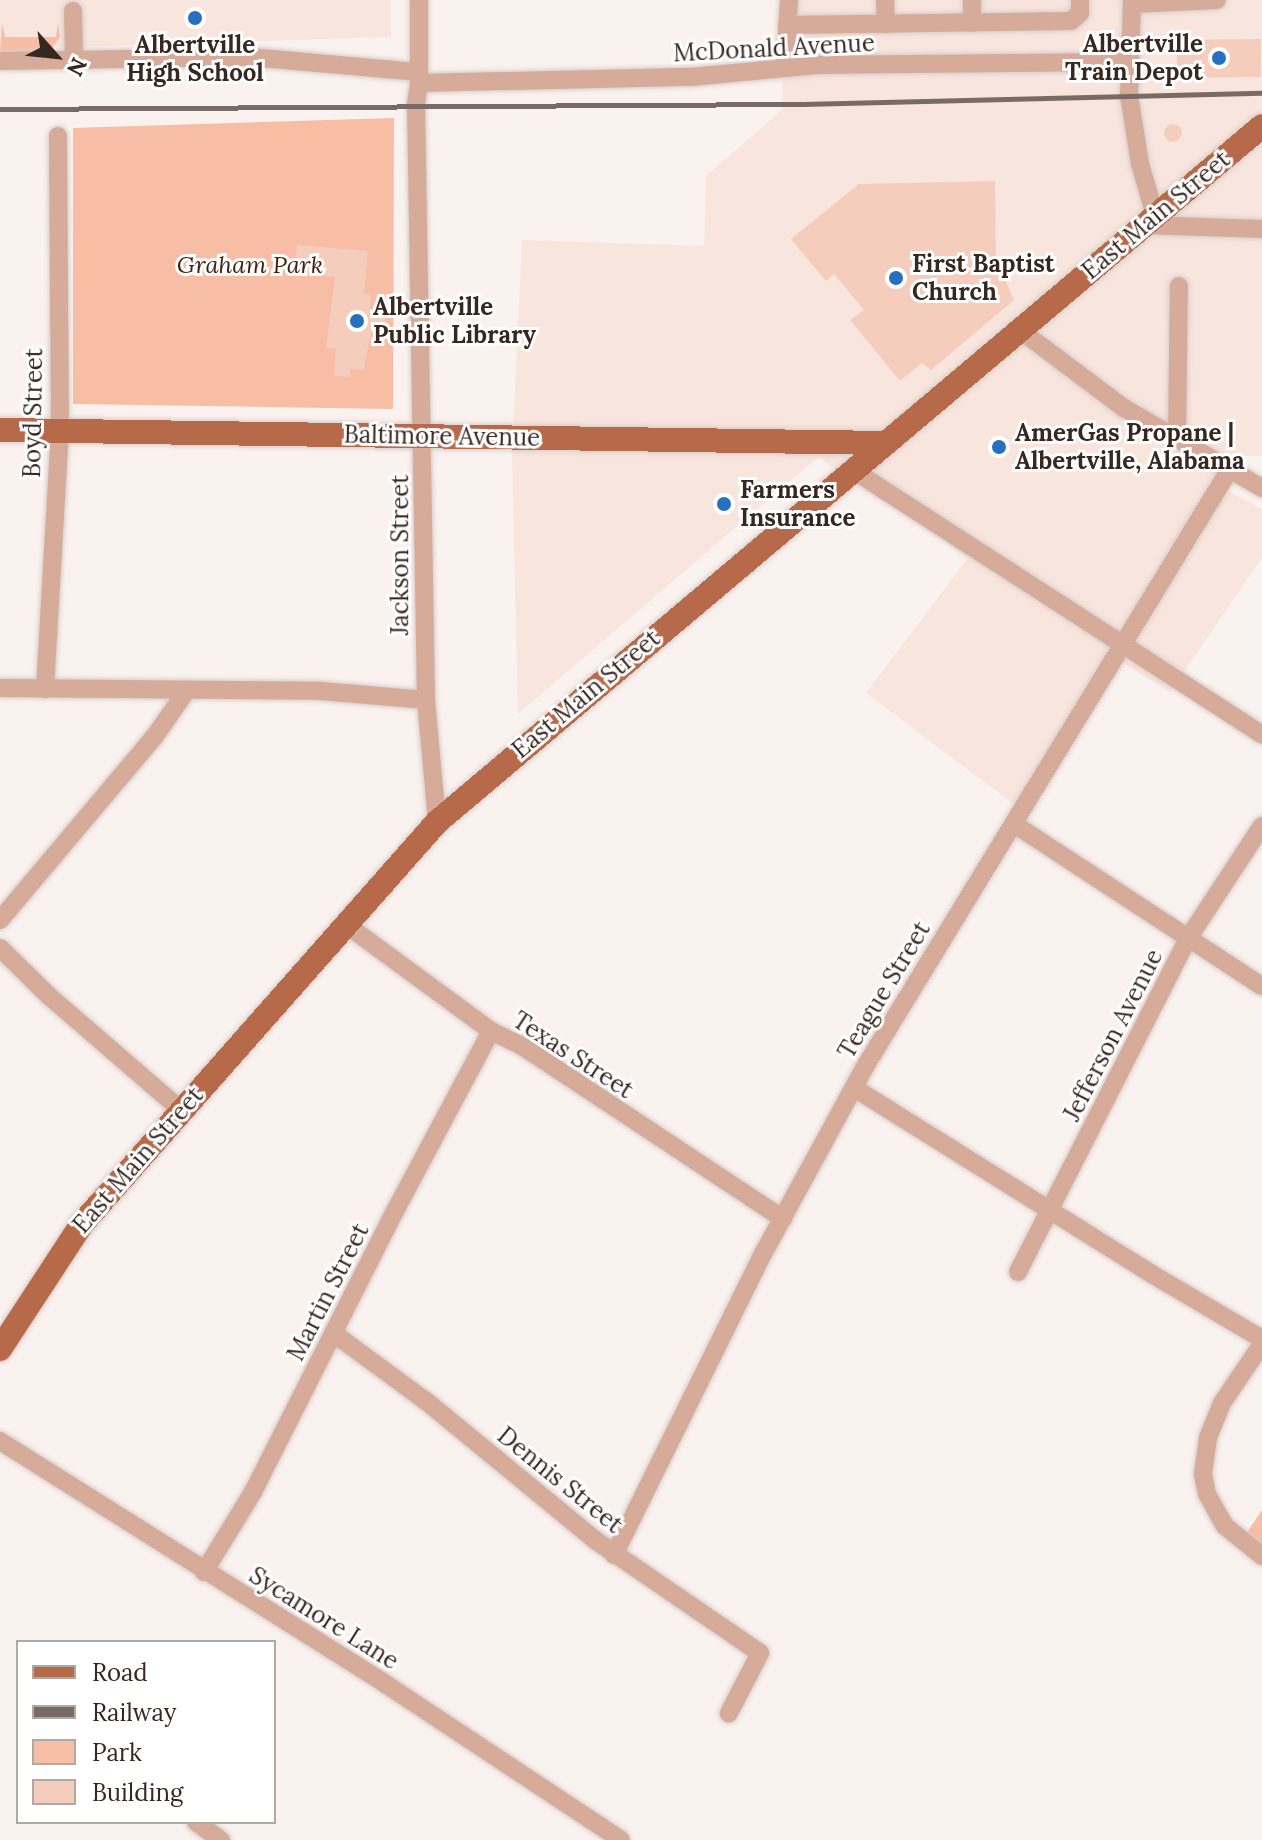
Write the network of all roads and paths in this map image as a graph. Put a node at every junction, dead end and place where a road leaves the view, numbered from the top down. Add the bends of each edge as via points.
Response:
1 (419, 0) edge
2 (789, 0) edge
3 (885, 0) edge
4 (972, 0) edge
5 (1080, 0) edge
6 (1217, 0) edge
7 (1132, 2) edge
8 (73, 11) dead end
9 (972, 23) junction
10 (886, 24) junction
11 (787, 25) junction
12 (74, 60) junction
13 (0, 61) edge
14 (1131, 62) junction
15 (785, 67) junction
16 (419, 77) junction
17 (1262, 126) edge
18 (58, 136) dead end
19 (1149, 220) junction
20 (1262, 229) edge
21 (1179, 286) dead end
22 (1020, 330) junction
23 (0, 430) edge
24 (60, 431) junction
25 (424, 436) junction
26 (1177, 439) junction
27 (885, 443) junction
28 (853, 470) junction
29 (1236, 472) junction
30 (1262, 476) edge
31 (1262, 488) edge
32 (1123, 644) junction
33 (0, 688) edge
34 (45, 689) junction
35 (187, 690) junction
36 (426, 700) junction
37 (1262, 735) edge
38 (437, 822) junction
39 (1014, 824) junction
40 (1262, 826) edge
41 (0, 920) edge
42 (344, 923) junction
43 (1189, 937) junction
44 (0, 948) edge
45 (1262, 986) edge
46 (491, 1031) junction
47 (854, 1088) junction
48 (181, 1110) junction
49 (1052, 1210) junction
50 (783, 1219) junction
51 (1018, 1272) dead end
52 (336, 1335) junction
53 (1262, 1341) edge
54 (0, 1349) edge
55 (0, 1441) edge
56 (614, 1555) junction
57 (1262, 1556) edge
58 (204, 1572) junction
59 (729, 1713) dead end
60 (199, 1824) edge
61 (221, 1840) edge
62 (621, 1840) edge

1 - 16 street, Jackson Street
2 - 11 street
3 - 10 street
4 - 9 street
5 - 9 street via 1080,13 1071,21
6 - 7 street
7 - 14 street
8 - 12 street
9 - 10 street
10 - 11 street
11 - 15 street
12 - 13 street, McDonald Avenue
12 - 16 street, McDonald Avenue via 250,57
14 - 15 street, McDonald Avenue
14 - 19 street via 1129,95
15 - 16 street, McDonald Avenue via 691,77
16 - 25 street, Jackson Street
17 - 19 main road, East Main Street
18 - 24 street, Boyd Street
19 - 20 street
19 - 22 main road, East Main Street
21 - 26 street
22 - 26 street via 1085,382
22 - 27 main road, East Main Street
23 - 24 main road, Baltimore Avenue
24 - 25 main road, Baltimore Avenue
24 - 34 street, Boyd Street
25 - 27 main road, Baltimore Avenue
25 - 36 street, Jackson Street
26 - 29 street
27 - 28 main road, East Main Street
28 - 32 street
28 - 38 main road, East Main Street
29 - 30 street
29 - 31 street
29 - 32 street, Teague Street
32 - 37 street
32 - 39 street, Teague Street
33 - 34 street
34 - 35 street
35 - 36 street via 346,692
35 - 41 street via 155,736
36 - 38 street, Jackson Street
38 - 42 main road, East Main Street
39 - 43 street
39 - 47 street, Teague Street
40 - 43 street, Jefferson Avenue
42 - 46 street, Texas Street
42 - 48 main road, East Main Street
43 - 45 street
43 - 49 street, Jefferson Avenue
44 - 48 street
46 - 50 street, Texas Street via 522,1046
46 - 52 street, Martin Street
47 - 49 street
47 - 50 street, Teague Street
48 - 54 main road, East Main Street via 81,1225
49 - 51 street, Jefferson Avenue
49 - 53 street
50 - 56 street, Teague Street
52 - 56 street, Dennis Street via 426,1401
52 - 58 street, Martin Street
53 - 57 street via 1222,1403 1208,1438 1203,1475 1225,1526
55 - 58 street, Sycamore Lane
56 - 59 street, Dennis Street via 760,1653
58 - 62 street, Sycamore Lane
60 - 61 street

